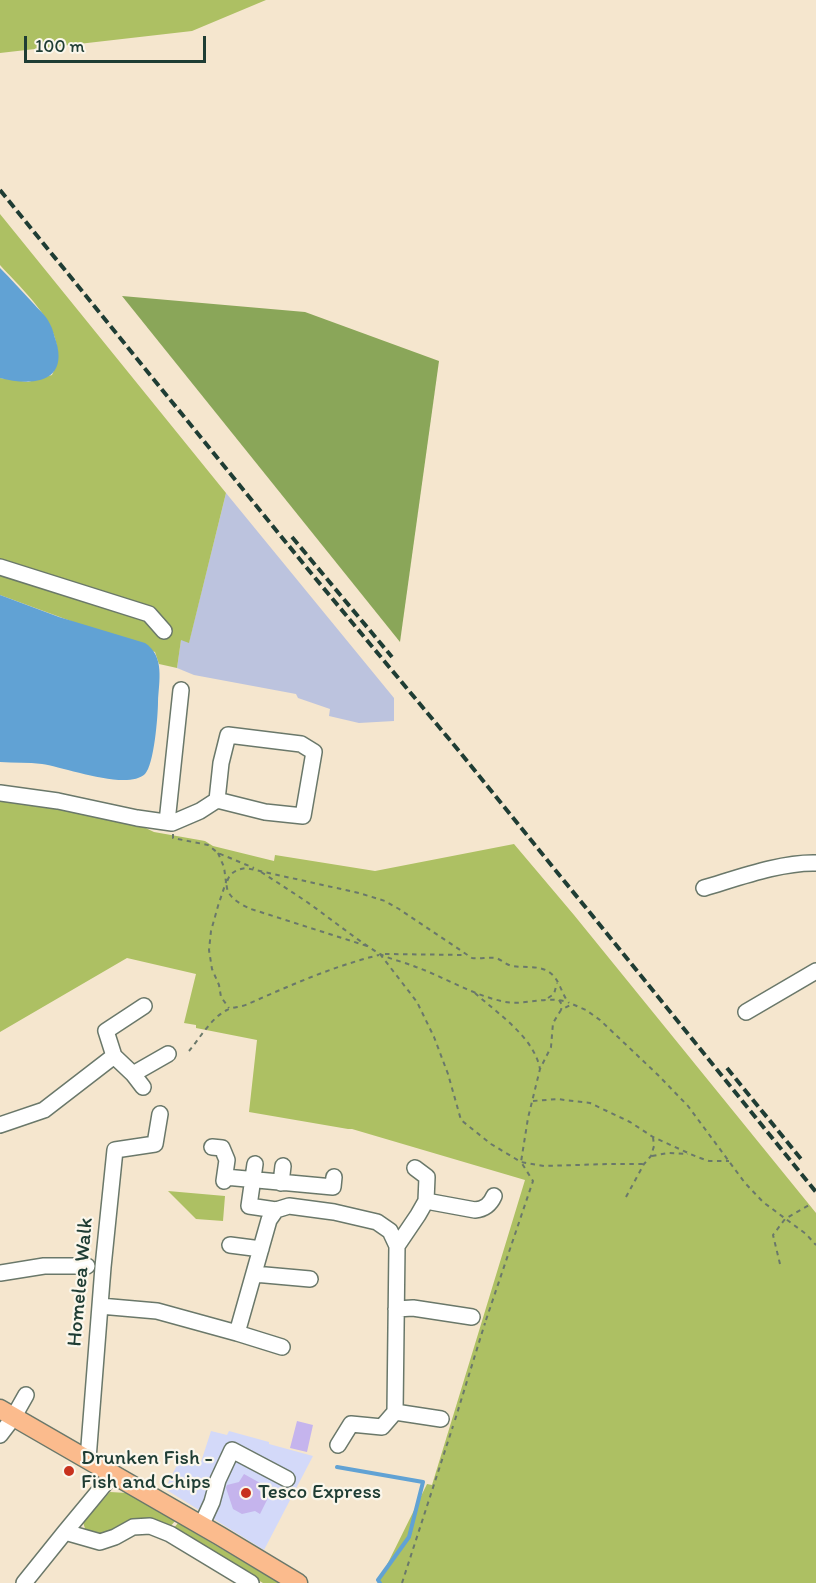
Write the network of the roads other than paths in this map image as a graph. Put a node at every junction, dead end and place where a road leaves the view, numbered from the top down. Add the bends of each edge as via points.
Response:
1 (0, 567) edge
2 (164, 631) dead end
3 (181, 690) dead end
4 (0, 793) edge
5 (217, 800) junction
6 (170, 822) junction
7 (816, 863) edge
8 (704, 888) dead end
9 (816, 971) edge
10 (144, 1006) dead end
11 (746, 1012) dead end
12 (168, 1053) dead end
13 (114, 1056) junction
14 (133, 1074) junction
15 (143, 1087) dead end
16 (160, 1114) dead end
17 (0, 1125) edge
18 (212, 1147) dead end
19 (255, 1164) dead end
20 (283, 1166) dead end
21 (415, 1168) dead end
22 (253, 1180) junction
23 (333, 1182) dead end
24 (281, 1183) junction
25 (494, 1196) dead end
26 (426, 1201) junction
27 (276, 1210) junction
28 (230, 1245) dead end
29 (397, 1246) junction
30 (261, 1249) junction
31 (87, 1266) dead end
32 (0, 1273) edge
33 (254, 1274) junction
34 (310, 1279) dead end
35 (100, 1306) junction
36 (396, 1309) junction
37 (478, 1319) road end
38 (237, 1333) junction
39 (282, 1347) dead end
40 (26, 1395) dead end
41 (395, 1412) junction
42 (7, 1413) edge
43 (441, 1419) dead end
44 (0, 1435) edge
45 (338, 1445) dead end
46 (88, 1459) junction
47 (113, 1474) junction
48 (287, 1479) dead end
49 (201, 1526) junction
50 (65, 1532) junction
51 (24, 1583) edge
52 (251, 1583) edge
53 (298, 1583) edge

1 - 2 street via 149,614
3 - 6 street
4 - 6 street
5 - 5 street via 228,735 301,744 314,752 303,816 265,812
5 - 6 street
7 - 8 street via 756,873
9 - 11 street
10 - 13 street via 102,1025
12 - 14 street
13 - 14 street
13 - 17 street via 44,1110
14 - 15 street
16 - 35 street, Homelea Walk via 162,1147 115,1150
18 - 22 street via 222,1148 227,1160 224,1179
19 - 22 street
20 - 24 street
21 - 26 street via 427,1177
22 - 24 street
22 - 27 street via 249,1206
23 - 24 street via 313,1186
25 - 26 street via 491,1203 475,1210
26 - 29 street
27 - 29 street via 289,1206 376,1222 390,1231
27 - 30 street
28 - 30 street
29 - 36 street
30 - 33 street
31 - 32 street via 44,1266
33 - 34 street
33 - 38 street
35 - 38 street via 156,1311
35 - 46 street, Homelea Walk
36 - 37 street via 413,1308
36 - 41 street
38 - 39 street
40 - 42 street
41 - 43 street
41 - 45 street via 382,1426 351,1424
42 - 44 street
42 - 46 main road
46 - 47 main road
47 - 49 main road
47 - 50 street
48 - 49 street via 232,1450
49 - 53 main road
50 - 51 street
50 - 52 street via 100,1542 133,1527 150,1526

